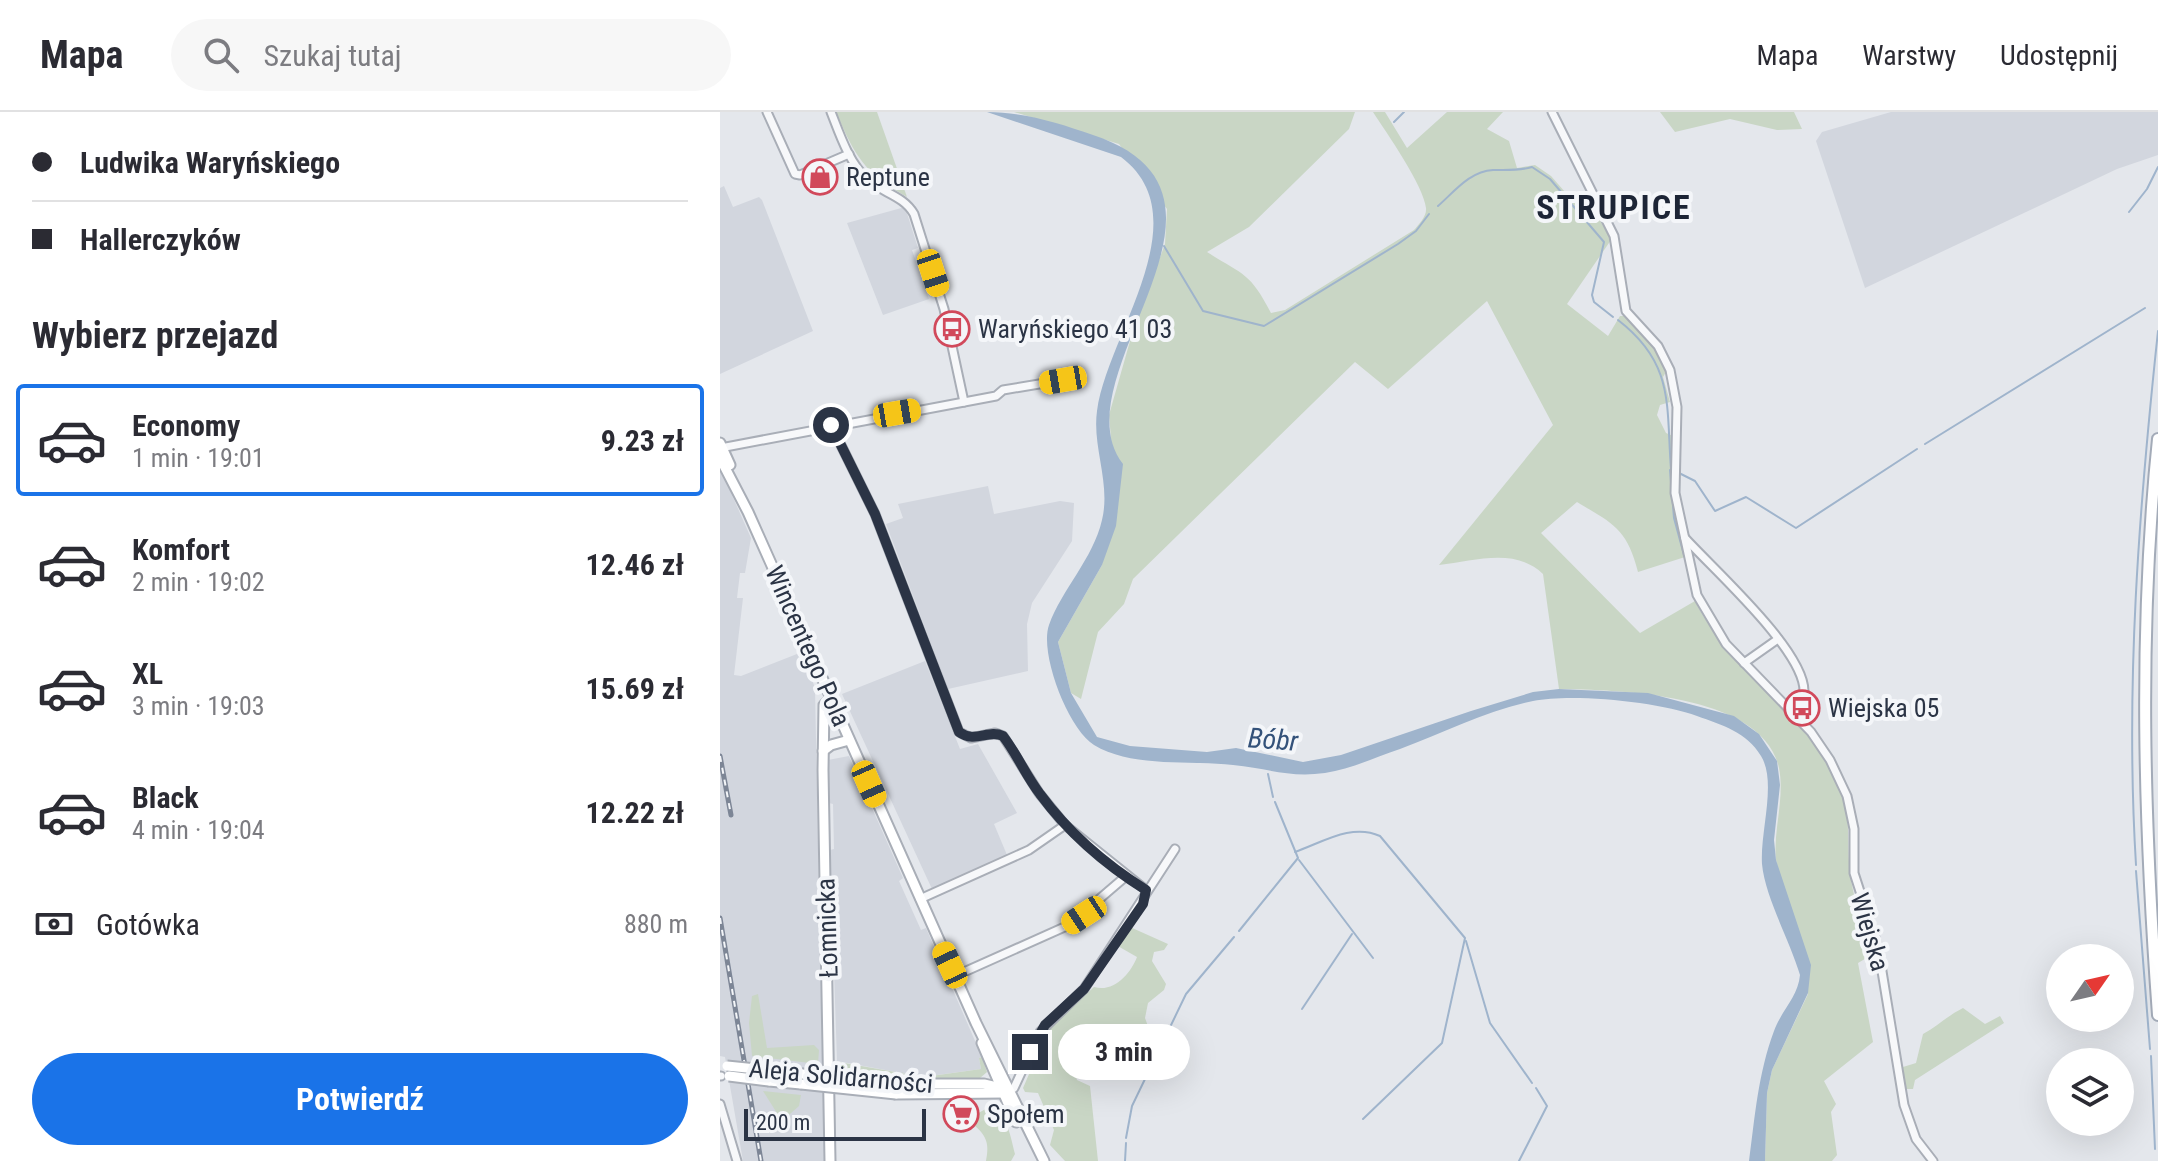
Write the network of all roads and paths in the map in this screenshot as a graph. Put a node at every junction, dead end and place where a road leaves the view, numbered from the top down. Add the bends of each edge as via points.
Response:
1 (767, 112) edge
2 (831, 112) edge
3 (1552, 112) edge
4 (849, 154) junction
5 (1063, 380) dead end
6 (964, 402) junction
7 (831, 425) junction
8 (2158, 439) edge
9 (720, 449) edge
10 (1685, 538) junction
11 (1778, 639) junction
12 (1744, 663) junction
13 (831, 698) junction
14 (1792, 712) junction
15 (849, 740) junction
16 (823, 751) junction
17 (1065, 825) junction
18 (1175, 849) dead end
19 (1125, 877) junction
20 (1146, 890) junction
21 (920, 899) junction
22 (955, 976) junction
23 (2158, 1015) edge
24 (978, 1028) junction
25 (991, 1071) junction
26 (723, 1073) edge
27 (984, 1084) junction
28 (897, 1089) junction
29 (1006, 1090) junction
30 (720, 1104) edge
31 (720, 1111) edge
32 (727, 1126) junction
33 (737, 1161) edge
34 (830, 1161) edge
35 (1037, 1161) edge
36 (1044, 1161) edge
37 (1933, 1161) edge

1 - 4 street via 795,174
2 - 4 street
3 - 10 street, Wiejska via 1614,236 1626,311 1658,346 1670,370 1677,407 1675,493
4 - 6 street via 867,179 910,207 944,309
5 - 6 street
6 - 7 street
7 - 9 street
7 - 17 street via 875,514 957,727 971,738 1000,733
8 - 23 main road via 2147,573 2144,713
9 - 13 street, Wincentego Pola
10 - 11 street
10 - 12 street, Wiejska via 1704,611
11 - 12 street
11 - 14 street via 1804,689
12 - 14 street, Wiejska
13 - 15 street, Wincentego Pola
13 - 16 street, Łomnicka via 824,705
14 - 37 street, Wiejska via 1821,746 1847,796 1854,873 1878,947 1904,1105 1916,1139
15 - 16 street
15 - 21 street, Wincentego Pola
16 - 34 street, Łomnicka
17 - 19 street
17 - 21 street via 1029,850
18 - 20 street
19 - 20 street
19 - 22 street via 1069,925
20 - 29 street via 1143,904 1084,989 1040,1032
21 - 22 street, Wincentego Pola
22 - 24 street, Wincentego Pola
24 - 25 street, Wincentego Pola
24 - 29 street, Wincentego Pola
25 - 27 street
25 - 29 street, Wincentego Pola
26 - 28 street, Aleja Solidarności, bridge
27 - 28 street, Aleja Solidarności
27 - 29 street, Aleja Solidarności
28 - 29 street, Aleja Solidarności
29 - 35 street, Wincentego Pola
29 - 36 street, Wincentego Pola
30 - 32 street
31 - 32 street
32 - 33 street

